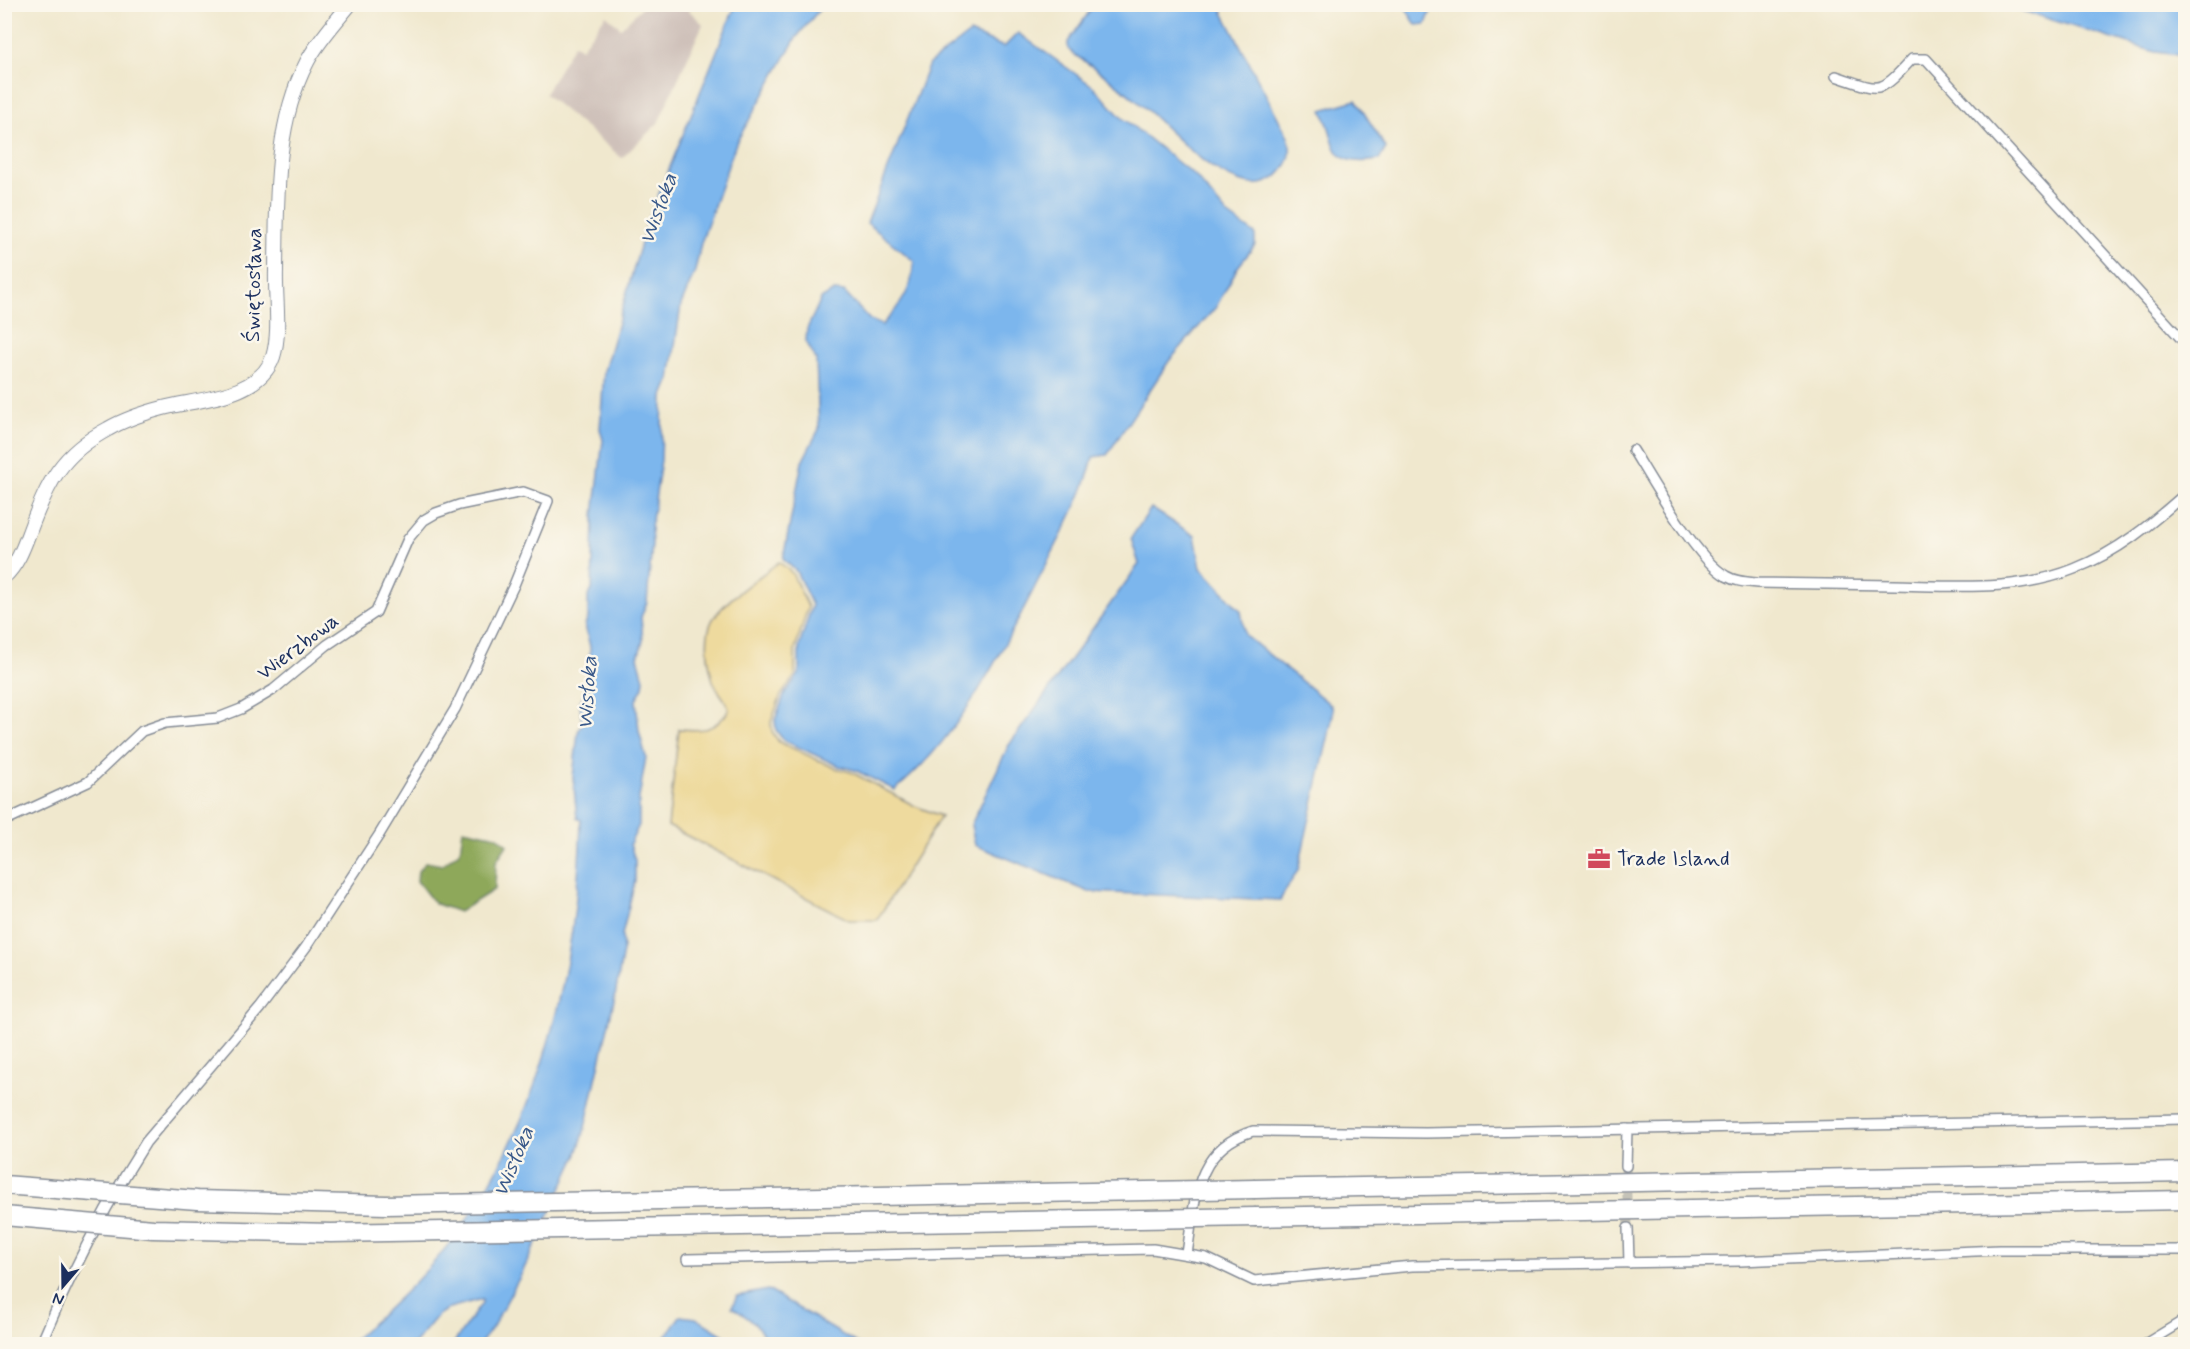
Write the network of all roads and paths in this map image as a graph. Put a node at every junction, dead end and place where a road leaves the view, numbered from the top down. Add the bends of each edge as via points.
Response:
1 (350, 4) edge
2 (1836, 76) dead end
3 (2186, 166) edge
4 (2186, 181) edge
5 (2186, 344) edge
6 (1633, 450) dead end
7 (2186, 492) edge
8 (4, 577) edge
9 (4, 822) edge
10 (2186, 1119) edge
11 (1627, 1129) junction
12 (1626, 1166) tunnel mouth
13 (2186, 1172) edge
14 (4, 1185) edge
15 (2186, 1200) edge
16 (4, 1216) edge
17 (1628, 1228) tunnel mouth
18 (2186, 1250) edge
19 (1187, 1254) junction
20 (687, 1259) dead end
21 (1629, 1263) junction
22 (2186, 1319) edge
23 (41, 1344) edge
24 (2145, 1344) edge

1 - 8 street, Świętosława via 308,60 289,112 277,212 273,358 263,374 241,389 142,414 82,445 65,460 50,482 25,546
2 - 5 street via 1874,89 1892,81 1912,59 1926,59
3 - 4 street
6 - 7 street via 1673,514 1716,569 1732,579 1758,583 1972,587 2039,580 2073,570 2114,550
9 - 23 street, Wierzbowa via 88,782 142,731 165,723 218,718 273,690 327,645 376,612 408,539 424,520 459,505 524,492 548,501 514,585 455,709 306,947 140,1151 74,1267
10 - 11 street
11 - 12 street
11 - 19 street via 1253,1131 1218,1149 1204,1168
13 - 14 highway, bridge via 386,1205 197,1200
15 - 16 highway, bridge via 482,1232 289,1233 133,1228
17 - 21 street
18 - 21 street via 1999,1250
19 - 20 street via 1153,1249
19 - 21 street via 1254,1281 1412,1266
22 - 24 street

